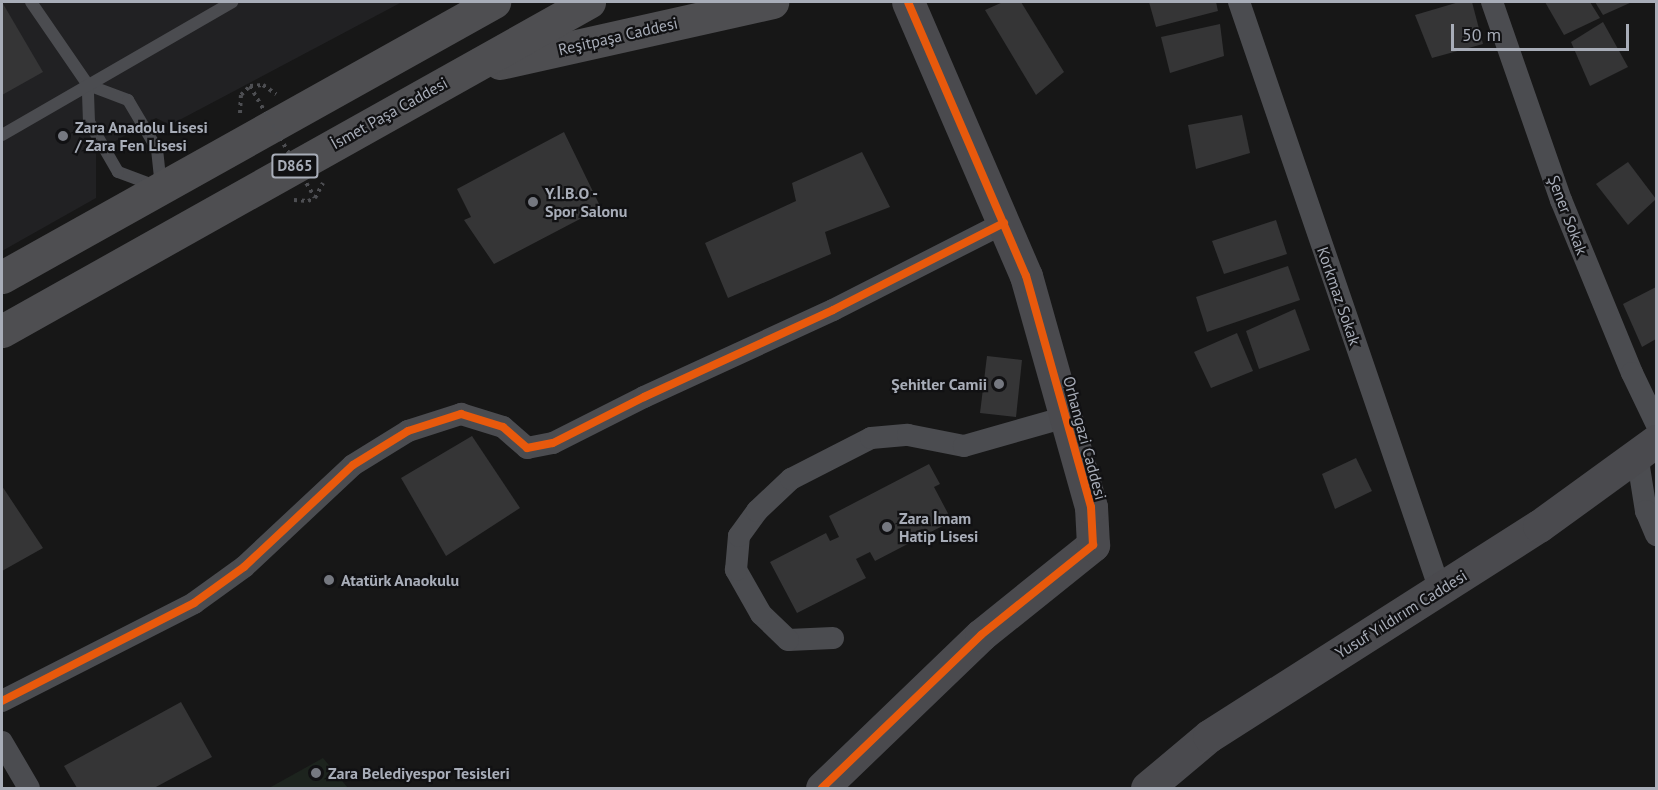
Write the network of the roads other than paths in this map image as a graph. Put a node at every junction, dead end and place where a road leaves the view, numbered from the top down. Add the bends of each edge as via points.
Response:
1 (31, 2) edge
2 (232, 2) edge
3 (494, 2) edge
4 (589, 2) edge
5 (772, 2) edge
6 (908, 2) edge
7 (1239, 2) edge
8 (1492, 2) edge
9 (464, 71) junction
10 (88, 85) junction
11 (2, 135) edge
12 (161, 188) junction
13 (1004, 223) junction
14 (2, 277) edge
15 (2, 331) edge
16 (1066, 417) junction
17 (1656, 423) edge
18 (1649, 447) edge
19 (1656, 535) edge
20 (1440, 590) junction
21 (833, 638) dead end
22 (2, 701) edge
23 (2, 742) edge
24 (28, 789) edge
25 (822, 789) edge
26 (1147, 789) edge

1 - 10 lane
2 - 10 lane
3 - 12 highway, D865
4 - 9 highway, İsmet Paşa Caddesi / D865
5 - 9 highway, Reşitpaşa Caddesi
6 - 13 street, Orhangazi Caddesi
7 - 20 street, Korkmaz Sokak
8 - 17 street, Şener Sokak via 1561,200
9 - 15 highway, İsmet Paşa Caddesi / D865
10 - 11 lane
10 - 12 lane via 128,100 157,149
10 - 12 lane via 89,122 118,172
12 - 14 highway, D865
13 - 16 street, Orhangazi Caddesi via 1026,276
13 - 22 street via 833,310 553,443 527,448 503,427 461,414 408,431 353,465 244,567 194,603
16 - 21 street via 964,446 908,435 871,438 791,479 757,511 739,536 736,570 761,614 788,640
16 - 25 street, Orhangazi Caddesi via 1091,507 1093,545 981,635
18 - 19 street via 1639,467 1646,511
18 - 20 street, Yusuf Yıldırım Caddesi via 1539,526
20 - 26 street, Yusuf Yıldırım Caddesi via 1209,736
23 - 24 street

